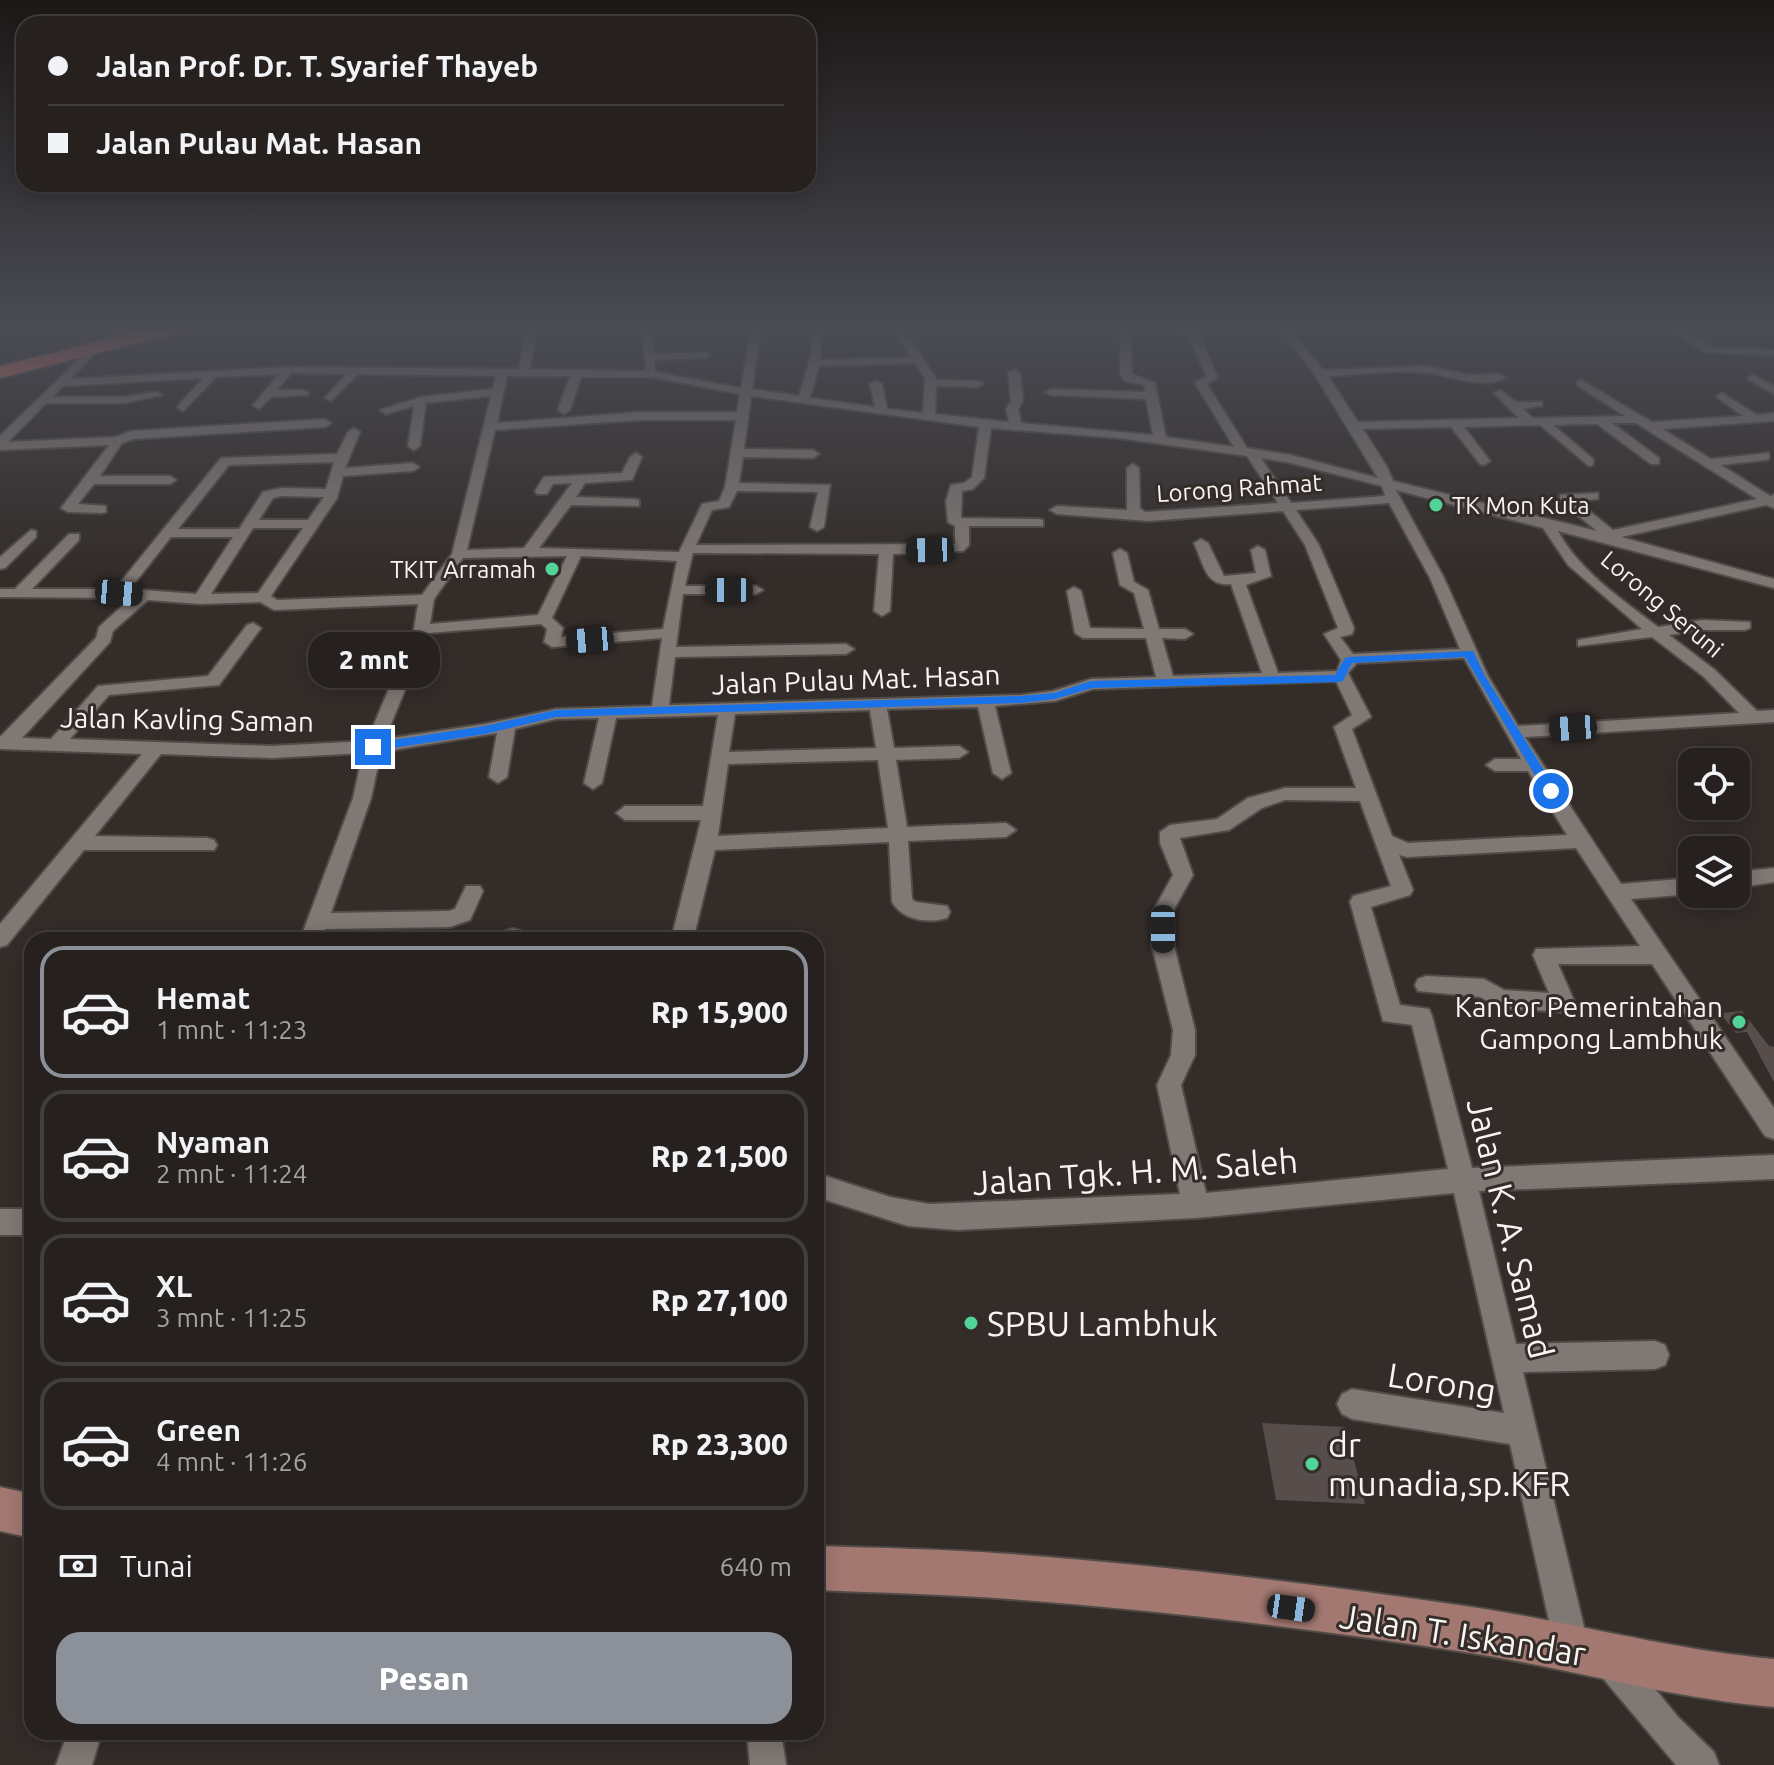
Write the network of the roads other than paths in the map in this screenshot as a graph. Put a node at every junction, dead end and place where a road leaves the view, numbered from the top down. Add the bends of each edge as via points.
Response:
1 (32, 409) edge
2 (420, 409) edge
3 (492, 409) edge
4 (743, 409) edge
5 (865, 409) edge
6 (930, 409) edge
7 (1012, 409) edge
8 (1155, 409) edge
9 (1219, 409) edge
10 (1345, 409) edge
11 (1518, 409) edge
12 (1624, 409) edge
13 (1742, 409) edge
14 (882, 412) joint
15 (25, 416) junction
16 (742, 416) junction
17 (0, 417) edge
18 (1753, 417) junction
19 (1774, 417) edge
20 (929, 418) junction
21 (1600, 420) junction
22 (1536, 421) junction
23 (325, 423) dead end
24 (1646, 423) junction
25 (985, 424) junction
26 (1455, 424) junction
27 (1016, 426) junction
28 (1356, 426) junction
29 (489, 427) junction
30 (354, 432) dead end
31 (1160, 440) junction
32 (117, 441) junction
33 (0, 444) edge
34 (414, 446) dead end
35 (1246, 450) junction
36 (736, 453) junction
37 (813, 454) dead end
38 (1765, 456) dead end
39 (636, 457) dead end
40 (342, 458) junction
41 (1484, 461) dead end
42 (1655, 461) dead end
43 (1589, 462) dead end
44 (1708, 463) junction
45 (413, 467) dead end
46 (1133, 468) dead end
47 (338, 472) junction
48 (585, 475) junction
49 (92, 480) junction
50 (170, 480) dead end
51 (732, 487) junction
52 (542, 491) dead end
53 (1391, 492) junction
54 (332, 493) junction
55 (1593, 496) dead end
56 (570, 501) junction
57 (1772, 501) edge
58 (634, 503) dead end
59 (1288, 506) junction
60 (101, 509) dead end
61 (1057, 510) dead end
62 (1140, 515) junction
63 (1038, 523) dead end
64 (313, 524) junction
65 (962, 524) junction
66 (1548, 525) junction
67 (817, 527) dead end
68 (246, 529) junction
69 (166, 533) junction
70 (31, 534) dead end
71 (1608, 536) junction
72 (74, 537) dead end
73 (1201, 543) dead end
74 (886, 550) junction
75 (1258, 550) dead end
76 (576, 551) junction
77 (529, 552) junction
78 (685, 553) junction
79 (1120, 553) dead end
80 (459, 554) junction
81 (0, 565) edge
82 (1242, 579) junction
83 (1772, 585) edge
84 (676, 590) junction
85 (756, 590) dead end
86 (1074, 591) dead end
87 (119, 593) junction
88 (8, 595) edge
89 (144, 595) junction
90 (263, 597) junction
91 (200, 599) junction
92 (426, 599) junction
93 (882, 611) dead end
94 (544, 619) junction
95 (1745, 625) dead end
96 (253, 628) dead end
97 (422, 629) junction
98 (1652, 632) junction
99 (672, 633) junction
100 (1154, 634) junction
101 (1185, 634) dead end
102 (1584, 643) dead end
103 (846, 649) dead end
104 (670, 652) junction
105 (1469, 653) junction
106 (1346, 668) junction
107 (1272, 680) junction
108 (1166, 682) junction
109 (985, 701) junction
110 (878, 704) junction
111 (727, 709) junction
112 (609, 710) junction
113 (660, 710) junction
114 (1752, 716) junction
115 (1774, 716) edge
116 (507, 724) junction
117 (1513, 732) junction
118 (4, 743) edge
119 (55, 745) junction
120 (373, 747) junction
121 (155, 750) junction
122 (959, 752) dead end
123 (884, 754) junction
124 (721, 758) junction
125 (1495, 765) dead end
126 (1534, 765) junction
127 (1002, 773) dead end
128 (498, 777) dead end
129 (593, 783) dead end
130 (1367, 795) junction
131 (625, 813) dead end
132 (712, 813) junction
133 (1006, 830) dead end
134 (898, 833) junction
135 (1384, 841) junction
136 (1581, 841) junction
137 (78, 843) junction
138 (707, 843) junction
139 (207, 845) dead end
140 (1774, 875) edge
141 (1750, 878) edge
142 (1678, 887) edge
143 (473, 891) dead end
144 (1616, 892) junction
145 (940, 912) dead end
146 (315, 931) edge
147 (684, 932) edge
148 (0, 939) edge
149 (1658, 955) junction
150 (1426, 985) dead end
151 (1774, 1128) edge
152 (1774, 1167) edge
153 (1462, 1180) junction
154 (824, 1187) edge
155 (1196, 1206) junction
156 (0, 1222) edge
157 (24, 1222) edge
158 (1655, 1355) dead end
159 (1506, 1358) junction
160 (1352, 1404) dead end
161 (1522, 1431) junction
162 (0, 1509) edge
163 (24, 1514) edge
164 (824, 1568) edge
165 (1590, 1653) junction
166 (1774, 1683) edge
167 (82, 1740) edge
168 (765, 1740) edge
169 (74, 1765) edge
170 (768, 1765) edge
171 (1701, 1765) edge

1 - 15 street
2 - 34 street
3 - 29 street
4 - 16 street
5 - 14 street
6 - 20 street
7 - 27 street
8 - 31 street
9 - 35 street
10 - 28 street
11 - 22 street
12 - 24 street
13 - 18 street
14 - 20 street
15 - 17 street
15 - 33 street
16 - 29 street via 640,416
16 - 36 street
18 - 19 street
18 - 24 street
20 - 25 street
21 - 22 street
21 - 24 street
21 - 42 street
22 - 26 street
22 - 43 street
23 - 32 street via 132,435
24 - 44 street
25 - 27 street
25 - 65 street via 978,478 956,488 953,511 955,522
26 - 28 street
26 - 41 street
27 - 31 street
28 - 53 street
29 - 80 street
30 - 40 street
31 - 35 street
32 - 33 street
32 - 49 street
35 - 53 street via 1317,465
35 - 59 street
36 - 37 street
36 - 51 street
38 - 44 street
39 - 48 street via 627,477
40 - 47 street
40 - 69 street via 225,461
44 - 57 street
45 - 47 street
46 - 62 street, Lorong Rahmat via 1133,509
47 - 54 street
48 - 52 street via 549,480
48 - 56 street
49 - 50 street
49 - 60 street via 68,508
51 - 67 street via 825,488
51 - 78 street via 724,504 707,507
53 - 59 street, Lorong Rahmat
53 - 66 street
53 - 105 street
54 - 64 street
54 - 68 street via 272,493
55 - 71 street via 1565,498
56 - 58 street
56 - 77 street
57 - 71 street
59 - 62 street, Lorong Rahmat
59 - 106 street via 1312,545 1346,628 1332,634
61 - 62 street
63 - 65 street
64 - 68 street
64 - 90 street
65 - 74 street via 958,548
66 - 71 street
66 - 98 street, Lorong Seruni via 1561,550
68 - 69 street
68 - 91 street
69 - 87 street
70 - 81 street
71 - 83 street
72 - 88 street
73 - 82 street via 1219,581
74 - 78 street
74 - 93 street
75 - 82 street via 1264,576
76 - 77 street
76 - 78 street
76 - 94 street
77 - 80 street
78 - 84 street
79 - 100 street via 1127,585 1141,590
80 - 92 street
82 - 107 street via 1238,582
84 - 85 street
84 - 99 street
86 - 100 street via 1083,633
87 - 88 street
87 - 89 street
89 - 91 street
89 - 118 street via 105,630 97,648
90 - 91 street
90 - 92 street via 274,605
92 - 97 street
94 - 97 street
94 - 99 street via 555,628 551,641 557,643
95 - 98 street
96 - 119 street via 213,681 104,690
97 - 120 street
98 - 102 street
98 - 114 street, Lorong Seruni via 1706,671
99 - 104 street
100 - 101 street
100 - 108 street
103 - 104 street
104 - 113 street
105 - 106 street, Jalan Pulau Mat. Hasan
105 - 117 street
106 - 107 street, Jalan Pulau Mat. Hasan
106 - 130 street via 1362,717 1343,727
107 - 108 street, Jalan Pulau Mat. Hasan
108 - 109 street, Jalan Pulau Mat. Hasan via 1083,685 1055,696
109 - 110 street, Jalan Pulau Mat. Hasan
109 - 127 street
110 - 111 street, Jalan Pulau Mat. Hasan
110 - 123 street
111 - 113 street, Jalan Pulau Mat. Hasan
111 - 124 street
112 - 113 street, Jalan Pulau Mat. Hasan
112 - 116 street, Jalan Pulau Mat. Hasan via 540,715
112 - 129 street
114 - 115 street
114 - 117 street
116 - 120 street, Jalan Pulau Mat. Hasan
116 - 128 street
117 - 126 street
118 - 119 street, Jalan Kavling Saman
119 - 121 street, Jalan Kavling Saman
120 - 121 street, Jalan Kavling Saman
120 - 146 street via 362,798
121 - 137 street
122 - 123 street
123 - 124 street
123 - 134 street
124 - 132 street
125 - 126 street
126 - 136 street
130 - 135 street
130 - 155 street via 1285,794 1255,803 1222,825 1170,832 1183,875 1163,911 1163,946 1184,1030 1183,1055 1169,1085
131 - 132 street
132 - 138 street
133 - 134 street
134 - 138 street
134 - 145 street via 902,902 911,910
135 - 136 street via 1407,850
135 - 153 street, Jalan K. A. Samad via 1403,890 1360,902 1391,1014 1421,1016
136 - 144 street
137 - 139 street
137 - 148 street
138 - 147 street
140 - 141 street
142 - 144 street
143 - 146 street via 463,914 450,919
144 - 149 street
149 - 150 street via 1544,955 1564,1003 1500,999 1484,988
149 - 151 street
152 - 153 street, Jalan Tgk. H. M. Saleh
153 - 155 street, Jalan Tgk. H. M. Saleh
153 - 159 street, Jalan K. A. Samad
154 - 155 street, Jalan Tgk. H. M. Saleh via 924,1217
156 - 157 street
158 - 159 street, Lorong
159 - 161 street, Jalan K. A. Samad
160 - 161 street, Lorong
161 - 165 street, Jalan K. A. Samad
162 - 163 street
164 - 165 street, Jalan T. Iskandar via 1139,1587 1464,1629
165 - 166 street, Jalan T. Iskandar
165 - 171 street
167 - 169 street
168 - 170 street

